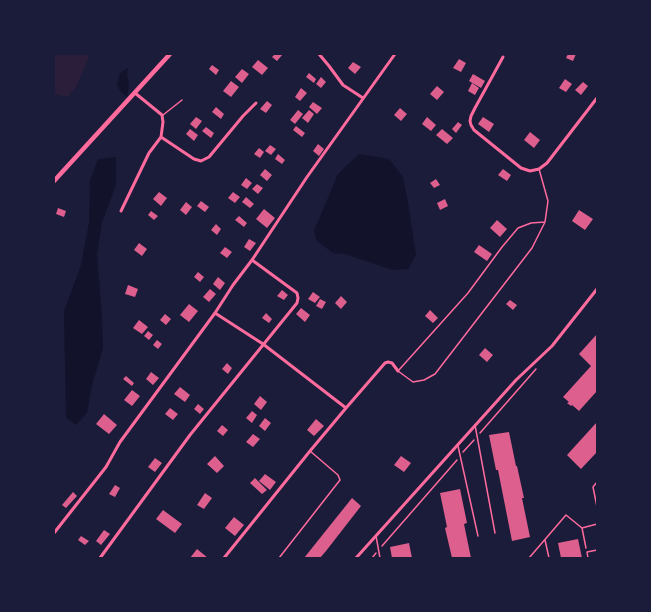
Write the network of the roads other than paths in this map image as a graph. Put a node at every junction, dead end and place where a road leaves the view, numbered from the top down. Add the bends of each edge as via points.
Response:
1 (170, 54) edge
2 (319, 54) edge
3 (395, 54) edge
4 (504, 58) dead end
5 (135, 92) junction
6 (363, 98) junction
7 (597, 98) edge
8 (182, 100) dead end
9 (256, 103) dead end
10 (162, 116) junction
11 (161, 137) junction
12 (539, 169) junction
13 (54, 181) edge
14 (121, 211) dead end
15 (544, 222) junction
16 (252, 260) junction
17 (597, 289) edge
18 (215, 312) junction
19 (263, 344) junction
20 (398, 371) junction
21 (346, 408) junction
22 (476, 425) junction
23 (458, 445) junction
24 (310, 452) junction
25 (54, 533) edge
26 (495, 533) dead end
27 (376, 536) junction
28 (478, 536) dead end
29 (597, 550) edge
30 (359, 556) edge
31 (100, 558) edge
32 (224, 558) edge
33 (279, 558) edge
34 (356, 558) edge
35 (380, 558) edge
36 (588, 558) edge

1 - 5 main road
2 - 6 street via 343,85
3 - 6 street
4 - 12 street via 471,116 471,126 522,168 530,171
5 - 10 street
5 - 13 main road
6 - 16 street
7 - 12 street via 547,163
8 - 10 lane
9 - 11 street via 209,157 201,161
10 - 11 street
11 - 14 street via 149,153
12 - 15 lane via 548,201
15 - 20 lane via 518,228 468,293
15 - 20 lane via 532,248 435,374 414,382
16 - 18 street
16 - 19 street via 297,293 298,298
17 - 22 street via 552,346 516,380
18 - 19 street
18 - 25 street via 120,442 106,467
19 - 21 street
19 - 31 street via 190,435
20 - 21 street via 392,363 385,363
21 - 24 street
22 - 23 street
22 - 26 lane
23 - 27 street
23 - 28 lane
24 - 32 street
24 - 33 lane via 338,475 340,480
27 - 30 street
27 - 35 lane
29 - 36 lane via 587,552
30 - 34 street

